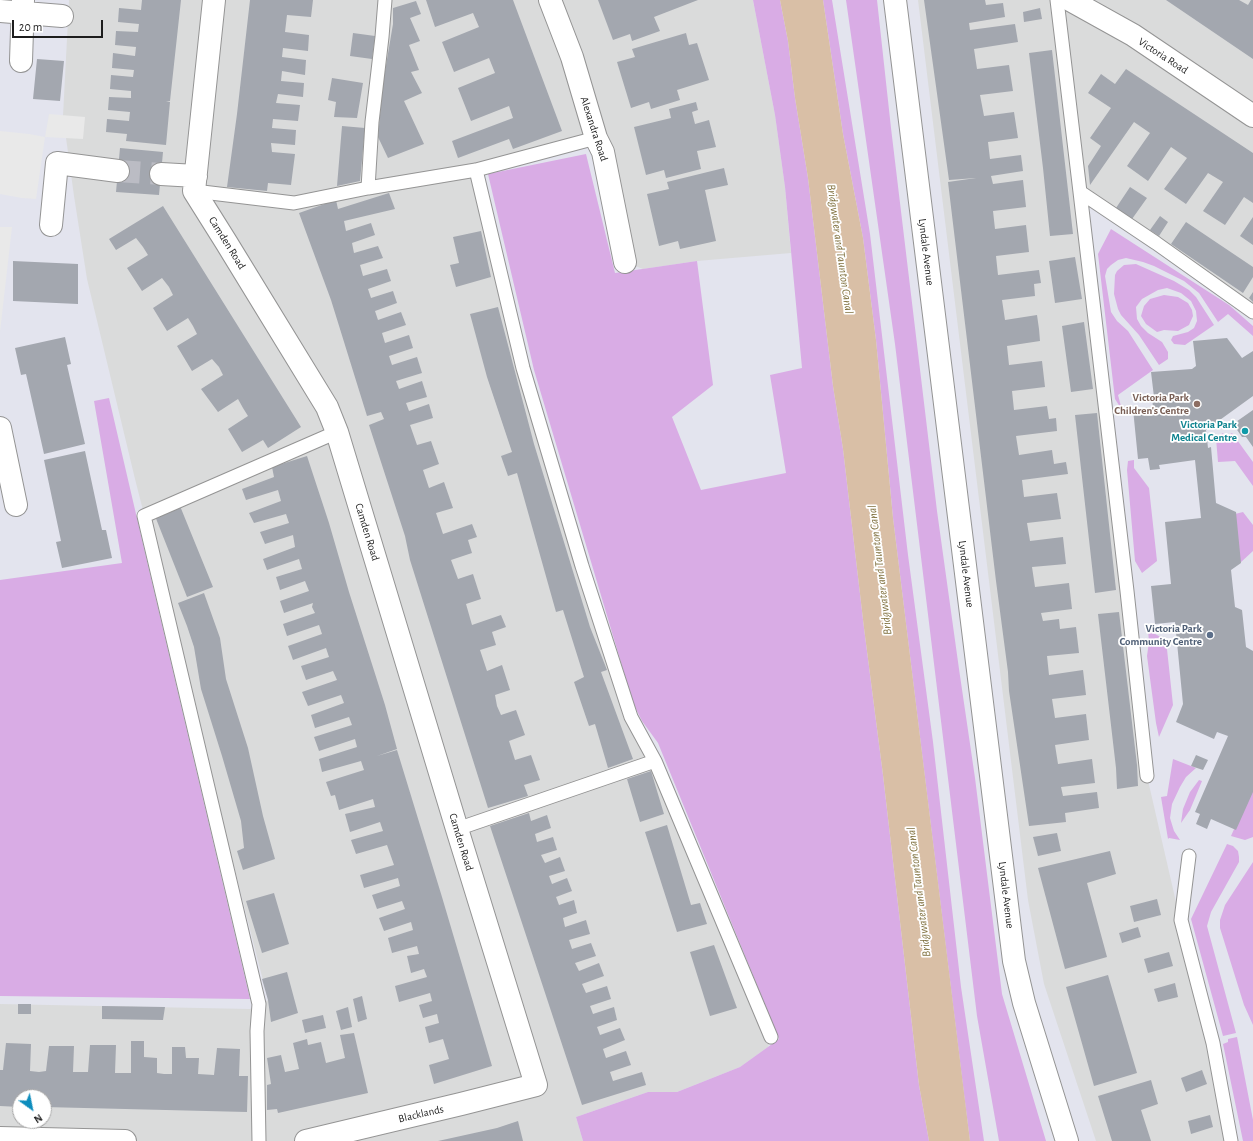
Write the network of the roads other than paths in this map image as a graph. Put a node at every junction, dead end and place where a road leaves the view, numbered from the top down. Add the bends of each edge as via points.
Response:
1 (214, 0) edge
2 (385, 0) edge
3 (550, 0) edge
4 (895, 0) edge
5 (1057, 0) edge
6 (1070, 0) edge
7 (22, 7) edge
8 (0, 11) edge
9 (62, 16) dead end
10 (21, 61) dead end
11 (1253, 116) edge
12 (596, 138) junction
13 (476, 170) junction
14 (118, 171) tunnel mouth
15 (161, 174) tunnel mouth
16 (195, 184) junction
17 (368, 188) junction
18 (1080, 192) junction
19 (51, 224) dead end
20 (625, 262) dead end
21 (1253, 312) edge
22 (0, 428) edge
23 (336, 432) junction
24 (16, 505) dead end
25 (655, 761) junction
26 (1147, 776) dead end
27 (457, 829) junction
28 (1189, 856) dead end
29 (771, 1037) dead end
30 (536, 1085) joint
31 (0, 1138) edge
32 (125, 1141) edge
33 (259, 1141) edge
34 (306, 1141) edge
35 (1068, 1141) edge
36 (1231, 1141) edge

1 - 16 street
2 - 17 lane
3 - 12 street, Alexandra Road via 572,57
4 - 35 street, Lyndale Avenue via 1014,961 1024,1003
5 - 18 lane
6 - 11 street, Victoria Road via 1132,36
7 - 8 street
7 - 9 street
7 - 10 street
12 - 13 lane
12 - 20 street, Alexandra Road via 603,152
13 - 17 lane
13 - 25 lane via 523,368 582,566 631,717
14 - 19 street via 57,163
15 - 16 street
16 - 17 lane via 294,203
16 - 23 street, Camden Road via 226,242 328,407
18 - 21 lane
18 - 26 lane
22 - 24 street
23 - 27 street, Camden Road
23 - 33 lane via 144,516 259,1004
25 - 27 lane
25 - 29 lane
27 - 30 street, Camden Road
28 - 36 lane via 1181,920 1213,1043
30 - 34 street, Blacklands
31 - 32 street

